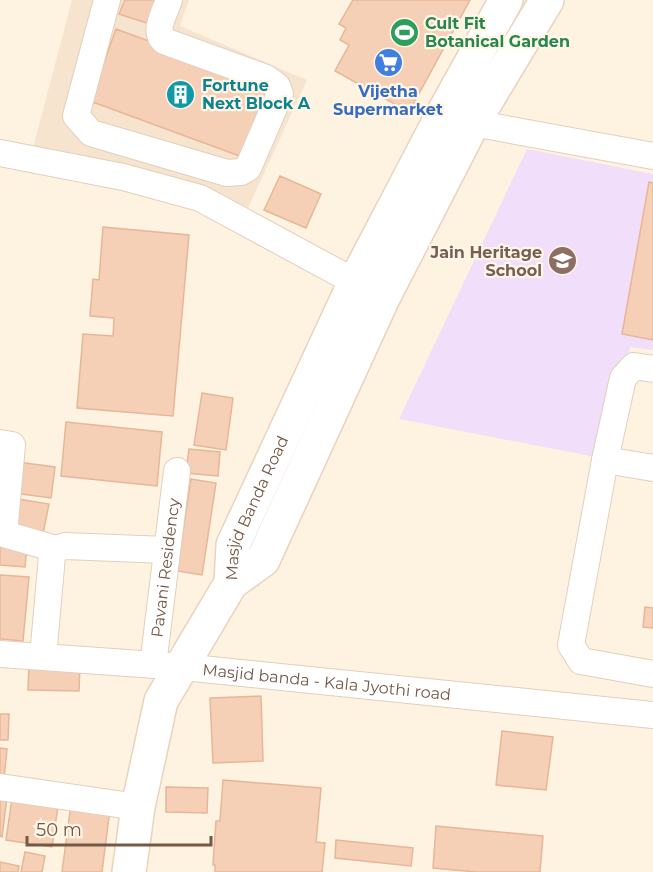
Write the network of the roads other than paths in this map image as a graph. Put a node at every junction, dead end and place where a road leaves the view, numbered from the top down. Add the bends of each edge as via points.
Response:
1 (107, 0) edge
2 (169, 0) edge
3 (506, 0) edge
4 (547, 0) edge
5 (473, 123) junction
6 (91, 133) junction
7 (0, 153) edge
8 (653, 156) edge
9 (82, 169) junction
10 (356, 282) junction
11 (383, 298) junction
12 (653, 369) edge
13 (0, 443) edge
14 (605, 460) junction
15 (653, 468) edge
16 (177, 471) dead end
17 (56, 549) junction
18 (166, 550) junction
19 (231, 583) junction
20 (0, 654) edge
21 (43, 657) junction
22 (168, 666) junction
23 (653, 674) edge
24 (653, 715) edge
25 (0, 787) edge
26 (138, 807) junction
27 (129, 872) edge

1 - 6 street via 76,116
2 - 6 street via 158,31 164,41 266,78 277,86 280,94 248,168 226,173
3 - 10 main road, Masjid Banda Road
4 - 5 main road, Masjid Banda Road
5 - 8 street
5 - 11 main road, Masjid Banda Road
6 - 9 street
7 - 9 street
9 - 10 street via 200,198
10 - 11 street
10 - 19 main road, Masjid Banda Road via 233,545
11 - 19 main road, Masjid Banda Road via 263,560
12 - 14 street via 634,366 623,378
13 - 17 street via 12,445 4,534
14 - 15 street
14 - 23 street via 571,645 581,661
16 - 18 street, Pavani Residency
17 - 18 street via 65,546
17 - 21 street via 52,556
18 - 22 street, Pavani Residency
19 - 22 main road
20 - 21 street, Masjid banda - Kala Jyothi road
21 - 22 street, Masjid banda - Kala Jyothi road
22 - 24 street, Masjid banda - Kala Jyothi road
22 - 26 main road
25 - 26 street
26 - 27 main road

